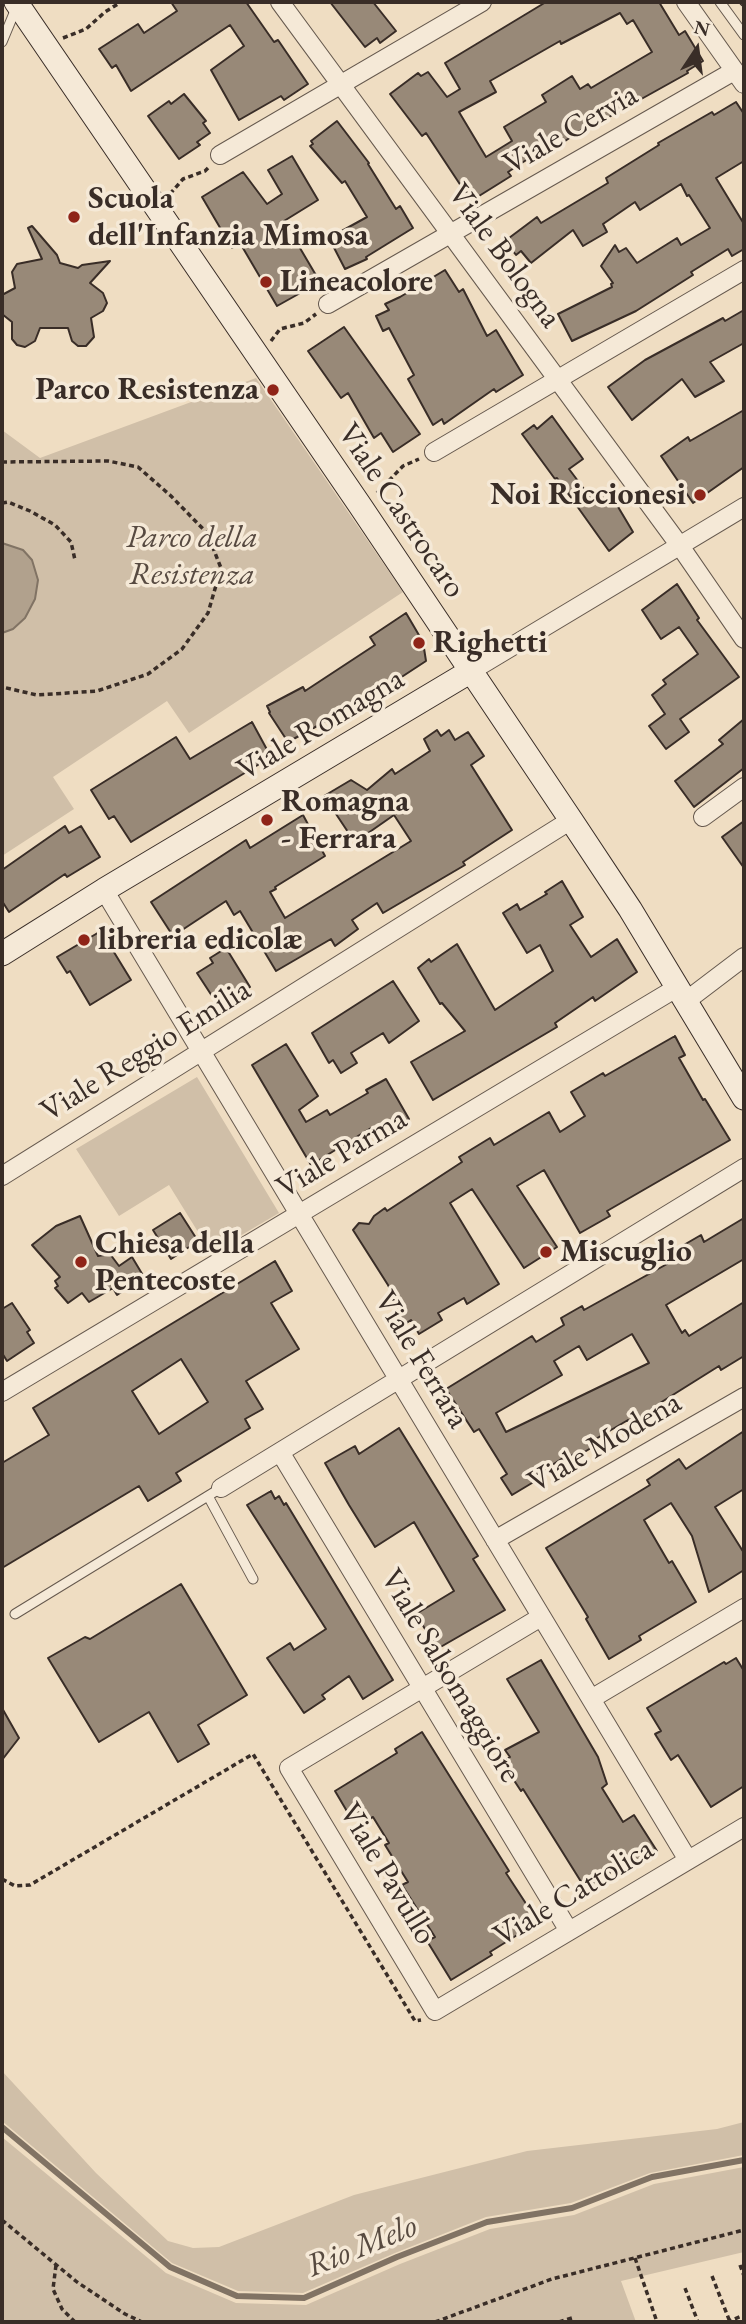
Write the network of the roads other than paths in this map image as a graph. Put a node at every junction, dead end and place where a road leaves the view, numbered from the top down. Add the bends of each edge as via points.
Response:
1 (280, 2) edge
2 (482, 2) edge
3 (686, 2) edge
4 (720, 2) edge
5 (17, 3) edge
6 (744, 34) edge
7 (2, 42) edge
8 (739, 78) edge
9 (341, 85) junction
10 (220, 155) road end
11 (450, 233) junction
12 (744, 270) edge
13 (328, 304) road end
14 (557, 379) junction
15 (434, 452) road end
16 (744, 508) edge
17 (680, 546) junction
18 (744, 639) edge
19 (471, 671) junction
20 (744, 787) edge
21 (703, 817) dead end
22 (572, 820) junction
23 (104, 890) junction
24 (2, 954) edge
25 (744, 957) edge
26 (682, 994) junction
27 (201, 1052) junction
28 (744, 1098) edge
29 (744, 1168) edge
30 (2, 1176) edge
31 (299, 1214) junction
32 (398, 1379) junction
33 (2, 1392) edge
34 (744, 1397) edge
35 (280, 1452) junction
36 (215, 1492) junction
37 (495, 1540) junction
38 (253, 1578) dead end
39 (744, 1608) edge
40 (15, 1614) dead end
41 (541, 1617) junction
42 (422, 1688) junction
43 (591, 1699) junction
44 (744, 1827) edge
45 (688, 1860) junction
46 (569, 1931) junction
47 (435, 2011) joint

1 - 9 street, Viale Bologna
2 - 9 street
3 - 8 street
4 - 6 lane
5 - 7 lane
5 - 19 street, Viale Castrocaro
8 - 11 street, Viale Cervia
9 - 10 street
9 - 11 street, Viale Bologna
11 - 13 street, Viale Cervia
11 - 14 street, Viale Bologna
12 - 14 street
14 - 15 street
14 - 17 street, Viale Bologna
16 - 17 street, Viale Romagna
17 - 18 street, Viale Bologna
17 - 19 street, Viale Romagna
19 - 22 street, Viale Castrocaro
19 - 23 street, Viale Romagna
20 - 21 street
22 - 26 street, Viale Castrocaro
22 - 27 street, Viale Reggio Emilia
23 - 24 street, Viale Romagna
23 - 27 street, Viale Ferrara
25 - 26 street, Viale Parma
26 - 28 street, Viale Castrocaro
26 - 31 street, Viale Parma
27 - 30 street, Viale Reggio Emilia
27 - 31 street, Viale Ferrara
29 - 32 street
31 - 32 street, Viale Ferrara
31 - 33 street, Viale Parma
32 - 35 street
32 - 37 street, Viale Ferrara
34 - 37 street, Viale Modena
35 - 36 street
35 - 42 street, Viale Salsomaggiore
36 - 38 lane
36 - 40 lane
37 - 41 street, Viale Ferrara
39 - 43 street
41 - 42 street
41 - 43 street, Viale Ferrara
42 - 46 street, Viale Salsomaggiore
42 - 47 street, Viale Pavullo via 289,1768
43 - 45 street, Viale Ferrara
44 - 45 street, Viale Cattolica
45 - 46 street, Viale Cattolica
46 - 47 street, Viale Cattolica

